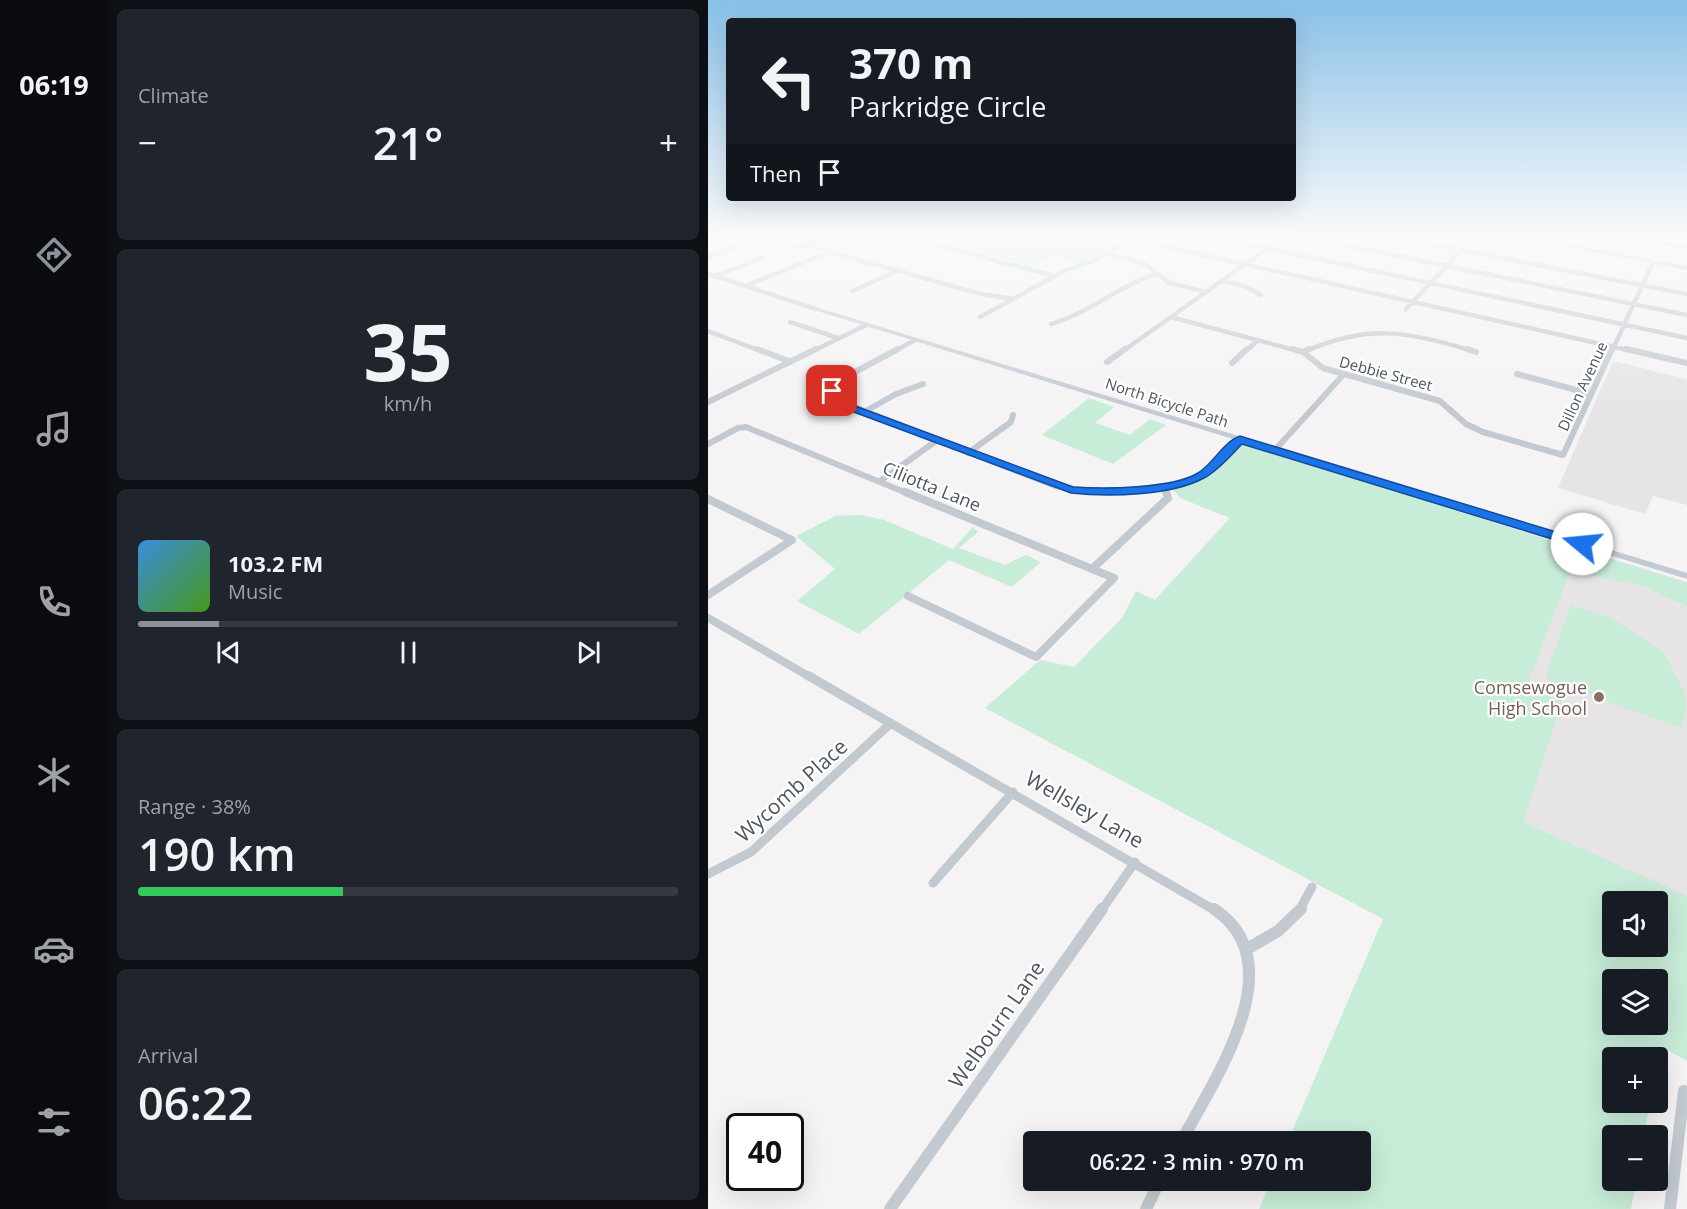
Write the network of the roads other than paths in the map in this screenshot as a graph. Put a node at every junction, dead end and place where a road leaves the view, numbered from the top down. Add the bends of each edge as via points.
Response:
1 (771, 294) edge
2 (984, 294) edge
3 (1022, 294) edge
4 (1110, 294) edge
5 (1203, 294) edge
6 (1380, 294) edge
7 (1420, 294) edge
8 (1482, 294) edge
9 (1586, 294) edge
10 (1638, 294) edge
11 (1014, 299) junction
12 (1413, 302) junction
13 (1634, 304) junction
14 (816, 309) joint
15 (1406, 309) dead end
16 (1687, 315) edge
17 (980, 317) dead end
18 (1171, 317) junction
19 (790, 322) dead end
20 (1051, 324) dead end
21 (867, 325) junction
22 (1623, 325) junction
23 (708, 331) edge
24 (838, 338) junction
25 (1687, 338) edge
26 (915, 339) junction
27 (1258, 340) junction
28 (1613, 346) junction
29 (1303, 352) junction
30 (1476, 352) dead end
31 (791, 362) junction
32 (1107, 362) dead end
33 (1232, 363) dead end
34 (1687, 363) edge
35 (1517, 374) dead end
36 (1343, 375) junction
37 (923, 384) dead end
38 (1591, 394) junction
39 (708, 402) edge
40 (864, 412) junction
41 (1013, 415) dead end
42 (1240, 440) junction
43 (936, 441) junction
44 (708, 444) edge
45 (1275, 450) junction
46 (969, 453) junction
47 (1563, 455) joint
48 (880, 481) junction
49 (1165, 487) junction
50 (708, 499) edge
51 (1092, 569) junction
52 (1687, 576) edge
53 (708, 595) edge
54 (908, 596) dead end
55 (708, 618) edge
56 (891, 723) junction
57 (1013, 792) junction
58 (1135, 862) junction
59 (708, 874) edge
60 (933, 883) dead end
61 (1312, 887) dead end
62 (1247, 949) junction
63 (1687, 1093) edge
64 (1187, 1131) edge
65 (1155, 1191) edge
66 (890, 1209) edge
67 (1146, 1209) edge
68 (1670, 1209) edge

1 - 14 street, North Bicycle Path
2 - 11 street
3 - 11 street
4 - 20 street via 1066,320
5 - 18 street
6 - 12 street
7 - 12 street
8 - 22 street
9 - 13 street
10 - 13 street, Dillon Avenue
11 - 17 street
12 - 15 street
12 - 28 street
13 - 16 street
13 - 22 street, Dillon Avenue
14 - 21 street, North Bicycle Path
18 - 27 street
18 - 32 street
19 - 24 street
21 - 24 street
21 - 26 street, North Bicycle Path
22 - 25 street
22 - 28 street, Dillon Avenue
23 - 31 street
24 - 31 street
26 - 40 street via 846,375 834,386 834,399
26 - 42 street, North Bicycle Path
27 - 29 street
27 - 33 street
28 - 34 street
28 - 38 street, Dillon Avenue
29 - 30 street via 1347,334 1386,331
29 - 36 street, Debbie Street via 1323,368
31 - 39 street
35 - 38 street
36 - 45 street
36 - 47 street, Debbie Street via 1436,399 1478,430
37 - 40 street
38 - 47 street, Dillon Avenue
40 - 43 street
41 - 46 street via 1011,422
42 - 45 street, North Bicycle Path
42 - 49 street via 1202,475
43 - 46 street
43 - 48 street
44 - 48 street, Ciliotta Lane via 746,427
45 - 52 street, North Bicycle Path
46 - 49 street via 1071,490 1099,493
48 - 51 street, Ciliotta Lane
49 - 51 street via 1168,498
50 - 53 street via 792,540
51 - 54 street, Ciliotta Lane via 1114,578 1036,657
55 - 56 street, Wellsley Lane
56 - 57 street, Wellsley Lane
56 - 59 street, Wycomb Place via 751,852
57 - 58 street, Wellsley Lane
57 - 60 street
58 - 62 street, Wellsley Lane via 1217,911
58 - 66 street, Welbourn Lane
61 - 62 street via 1303,909 1290,923
62 - 64 street via 1248,999 1239,1029
63 - 68 street via 1684,1091
65 - 67 street

